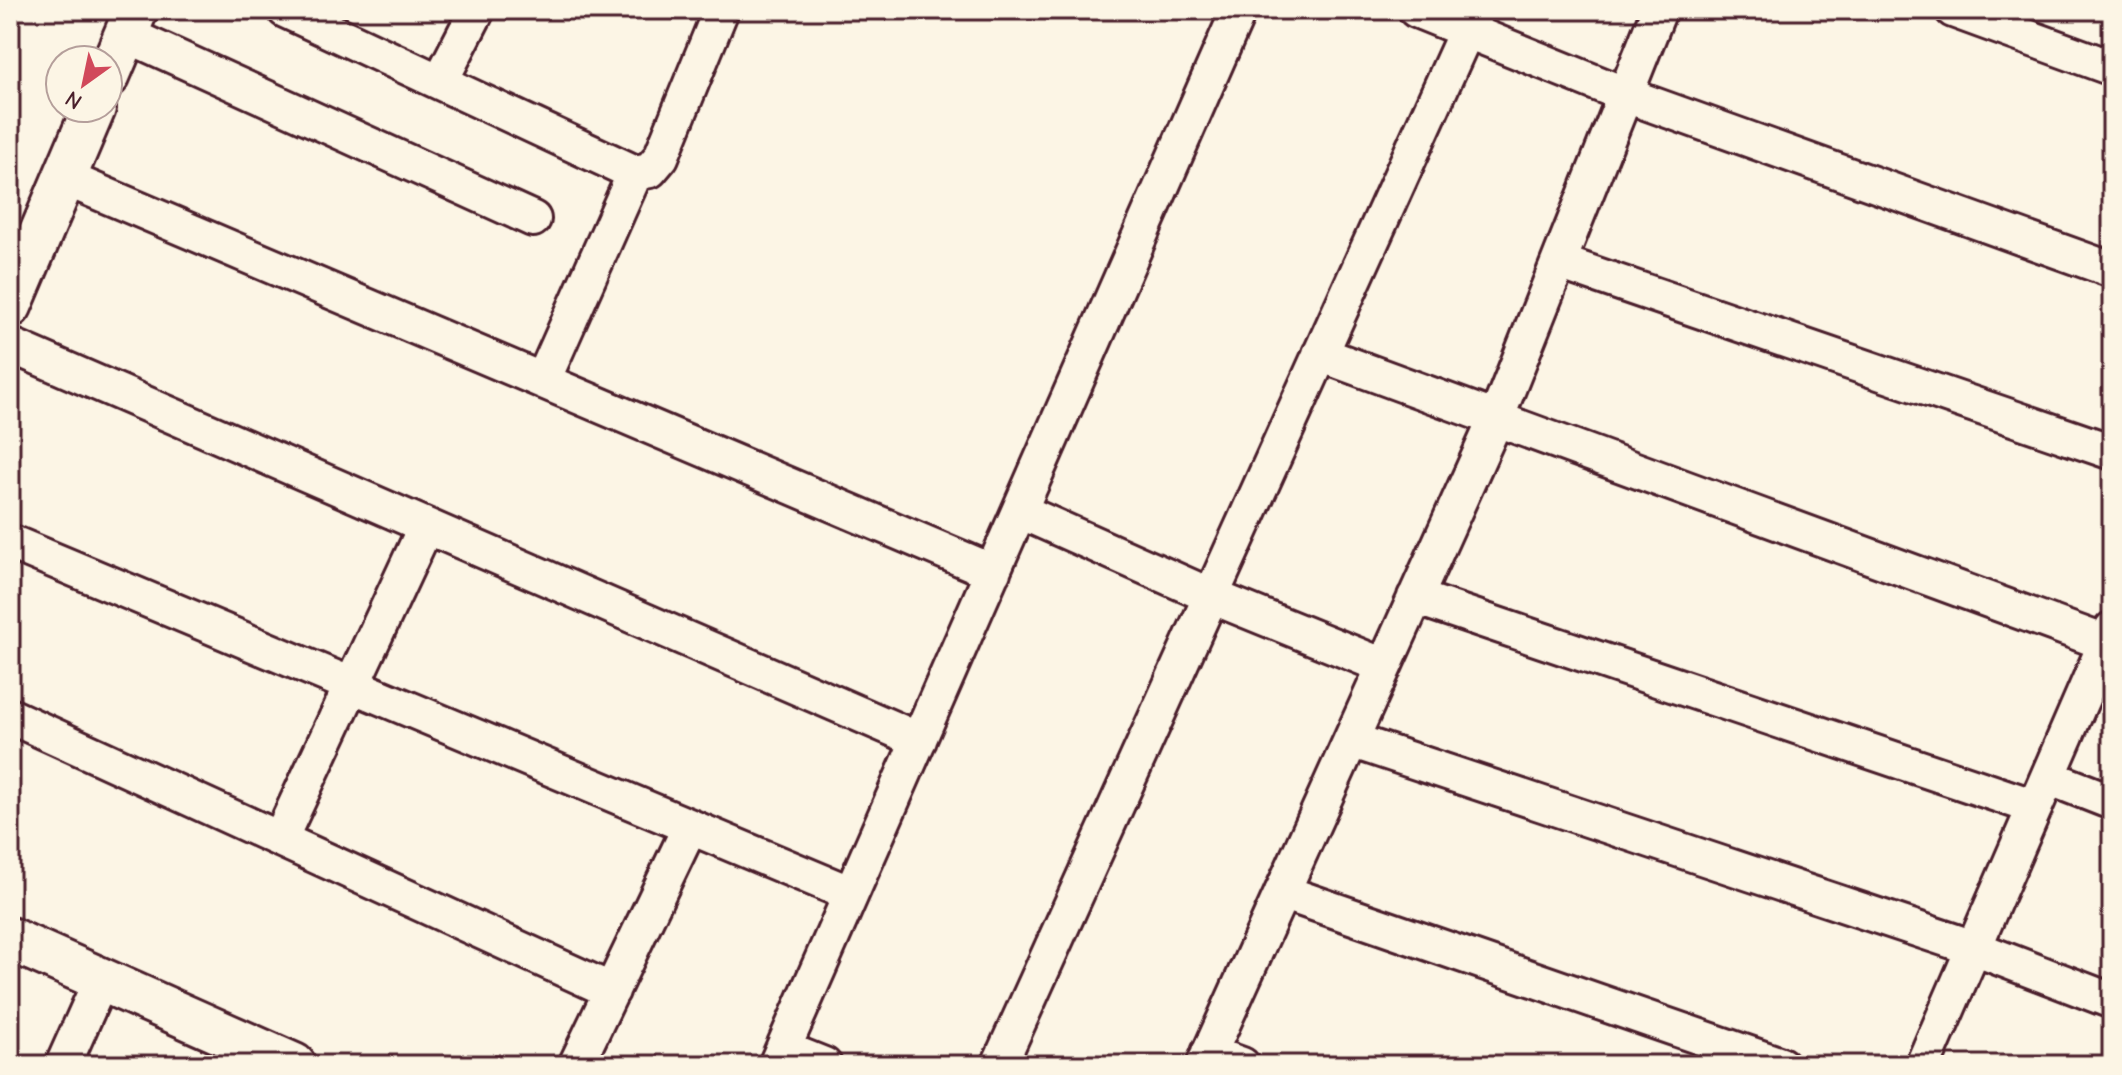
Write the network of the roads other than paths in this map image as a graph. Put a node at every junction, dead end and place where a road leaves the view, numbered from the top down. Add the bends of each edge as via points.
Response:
1 (285, 10) edge
2 (477, 10) edge
3 (721, 10) edge
4 (1239, 10) edge
5 (1416, 10) edge
6 (1659, 10) edge
7 (1953, 10) edge
8 (1471, 20) edge
9 (131, 22) edge
10 (122, 44) edge
11 (2112, 68) edge
12 (440, 82) junction
13 (1626, 95) junction
14 (87, 124) edge
15 (635, 173) junction
16 (65, 178) junction
17 (533, 219) dead end
18 (1559, 262) junction
19 (2112, 270) edge
20 (10, 306) edge
21 (10, 345) edge
22 (1320, 354) junction
23 (543, 380) junction
24 (1496, 419) junction
25 (2112, 452) edge
26 (1020, 511) junction
27 (426, 526) junction
28 (10, 542) edge
29 (993, 572) junction
30 (1211, 596) junction
31 (1415, 597) junction
32 (2109, 636) edge
33 (1384, 666) junction
34 (351, 683) junction
35 (10, 716) edge
36 (919, 740) junction
37 (1351, 740) junction
38 (2041, 792) junction
39 (2112, 802) edge
40 (690, 827) junction
41 (280, 839) junction
42 (1282, 892) junction
43 (851, 894) junction
44 (10, 939) edge
45 (1974, 948) junction
46 (101, 980) junction
47 (612, 991) junction
48 (2112, 1001) edge
49 (780, 1057) edge
50 (1206, 1059) edge
51 (63, 1065) edge
52 (294, 1065) edge
53 (576, 1065) edge
54 (824, 1065) edge
55 (999, 1065) edge
56 (1242, 1065) edge
57 (1781, 1065) edge
58 (1923, 1065) edge

1 - 12 street
2 - 12 street
3 - 15 street via 661,157 650,170
4 - 26 street
5 - 8 street
6 - 13 street
7 - 11 street
8 - 13 street
8 - 22 street
9 - 10 street
9 - 17 street
12 - 15 street
13 - 18 street
13 - 19 street
14 - 16 street
15 - 23 street
16 - 20 street
16 - 23 street
18 - 24 street
18 - 25 street
21 - 27 street
22 - 24 street
22 - 30 street
23 - 29 street
24 - 31 street
24 - 32 street
26 - 29 street
26 - 30 street
27 - 34 street
27 - 36 street
28 - 34 street
29 - 36 street
30 - 33 street
30 - 55 street
31 - 33 street
31 - 38 street
32 - 38 street
33 - 37 street
34 - 40 street
34 - 41 street
35 - 41 street
36 - 43 street
37 - 42 street
37 - 45 street
38 - 39 street
38 - 45 street
40 - 43 street
40 - 47 street
41 - 47 street
42 - 50 street
42 - 57 street
43 - 49 street
44 - 46 street
45 - 48 street
45 - 58 street
46 - 51 street
46 - 52 street
47 - 53 street
49 - 54 street
50 - 56 street

